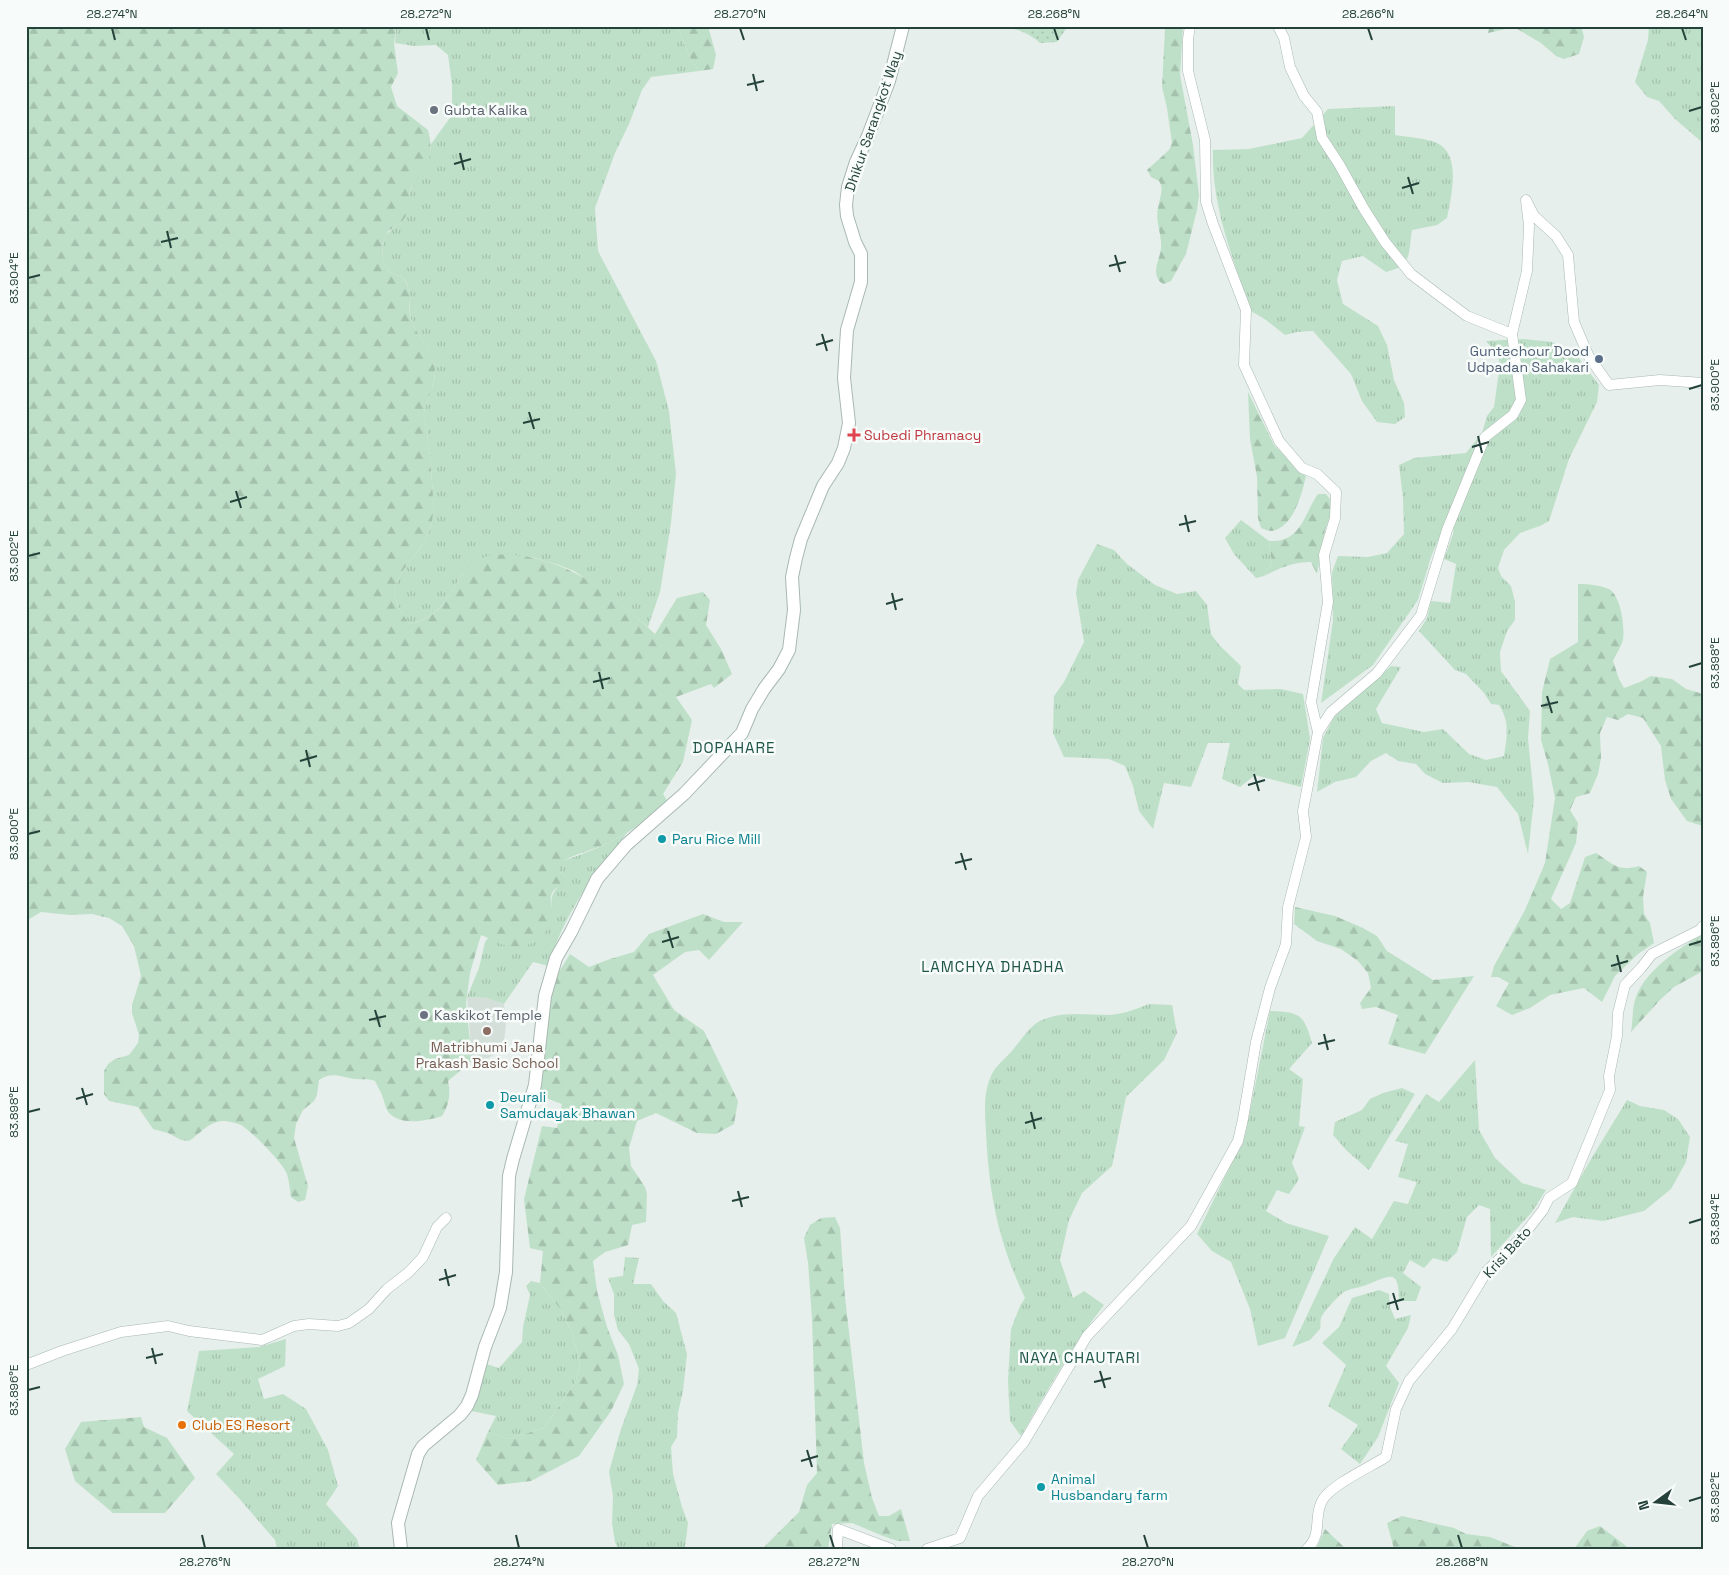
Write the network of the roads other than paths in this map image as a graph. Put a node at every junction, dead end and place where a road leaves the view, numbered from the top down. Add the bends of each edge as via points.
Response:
1 (903, 26) edge
2 (1190, 26) edge
3 (1278, 26) edge
4 (1512, 334) junction
5 (1703, 383) edge
6 (1318, 732) junction
7 (1703, 926) edge
8 (446, 1218) dead end
9 (26, 1365) edge
10 (400, 1549) edge
11 (838, 1549) edge
12 (891, 1549) edge
13 (927, 1549) edge
14 (1307, 1549) edge

1 - 10 street, Dhikur Sarangkot Way via 889,81 848,188 847,216 861,254 861,282 847,330 844,378 849,423 838,463 823,486 801,539 792,577 794,610 789,650 752,710 742,733 684,794 626,845 597,880 556,958 544,996 535,1085 509,1176 506,1272 500,1308 467,1406 418,1454 398,1523
2 - 6 street via 1188,71 1205,140 1206,202 1246,310 1244,365 1279,441 1302,468 1317,474 1336,492 1335,518 1324,555 1328,602 1311,702
3 - 4 street via 1290,67 1304,96 1317,112 1322,138 1385,242 1411,274 1436,294 1468,316
4 - 5 street via 1527,271 1529,226 1526,200 1534,216 1556,236 1568,255 1574,322 1588,357 1609,385 1660,380
4 - 6 street via 1521,400 1513,415 1485,437 1447,530 1422,615 1377,673 1331,712
6 - 13 street via 1303,811 1306,837 1288,907 1286,944 1256,1042 1238,1141 1191,1226 1087,1336 1024,1442 978,1496 960,1538
7 - 14 street, Krisi Bato via 1652,954 1625,985 1618,1013 1610,1090 1572,1183 1549,1198 1522,1237 1487,1271 1452,1329 1409,1381 1396,1409 1386,1457 1341,1483 1322,1501 1314,1542
8 - 9 street via 423,1257 369,1310 349,1323 294,1326 262,1340 168,1326 121,1332
11 - 12 street via 838,1530

